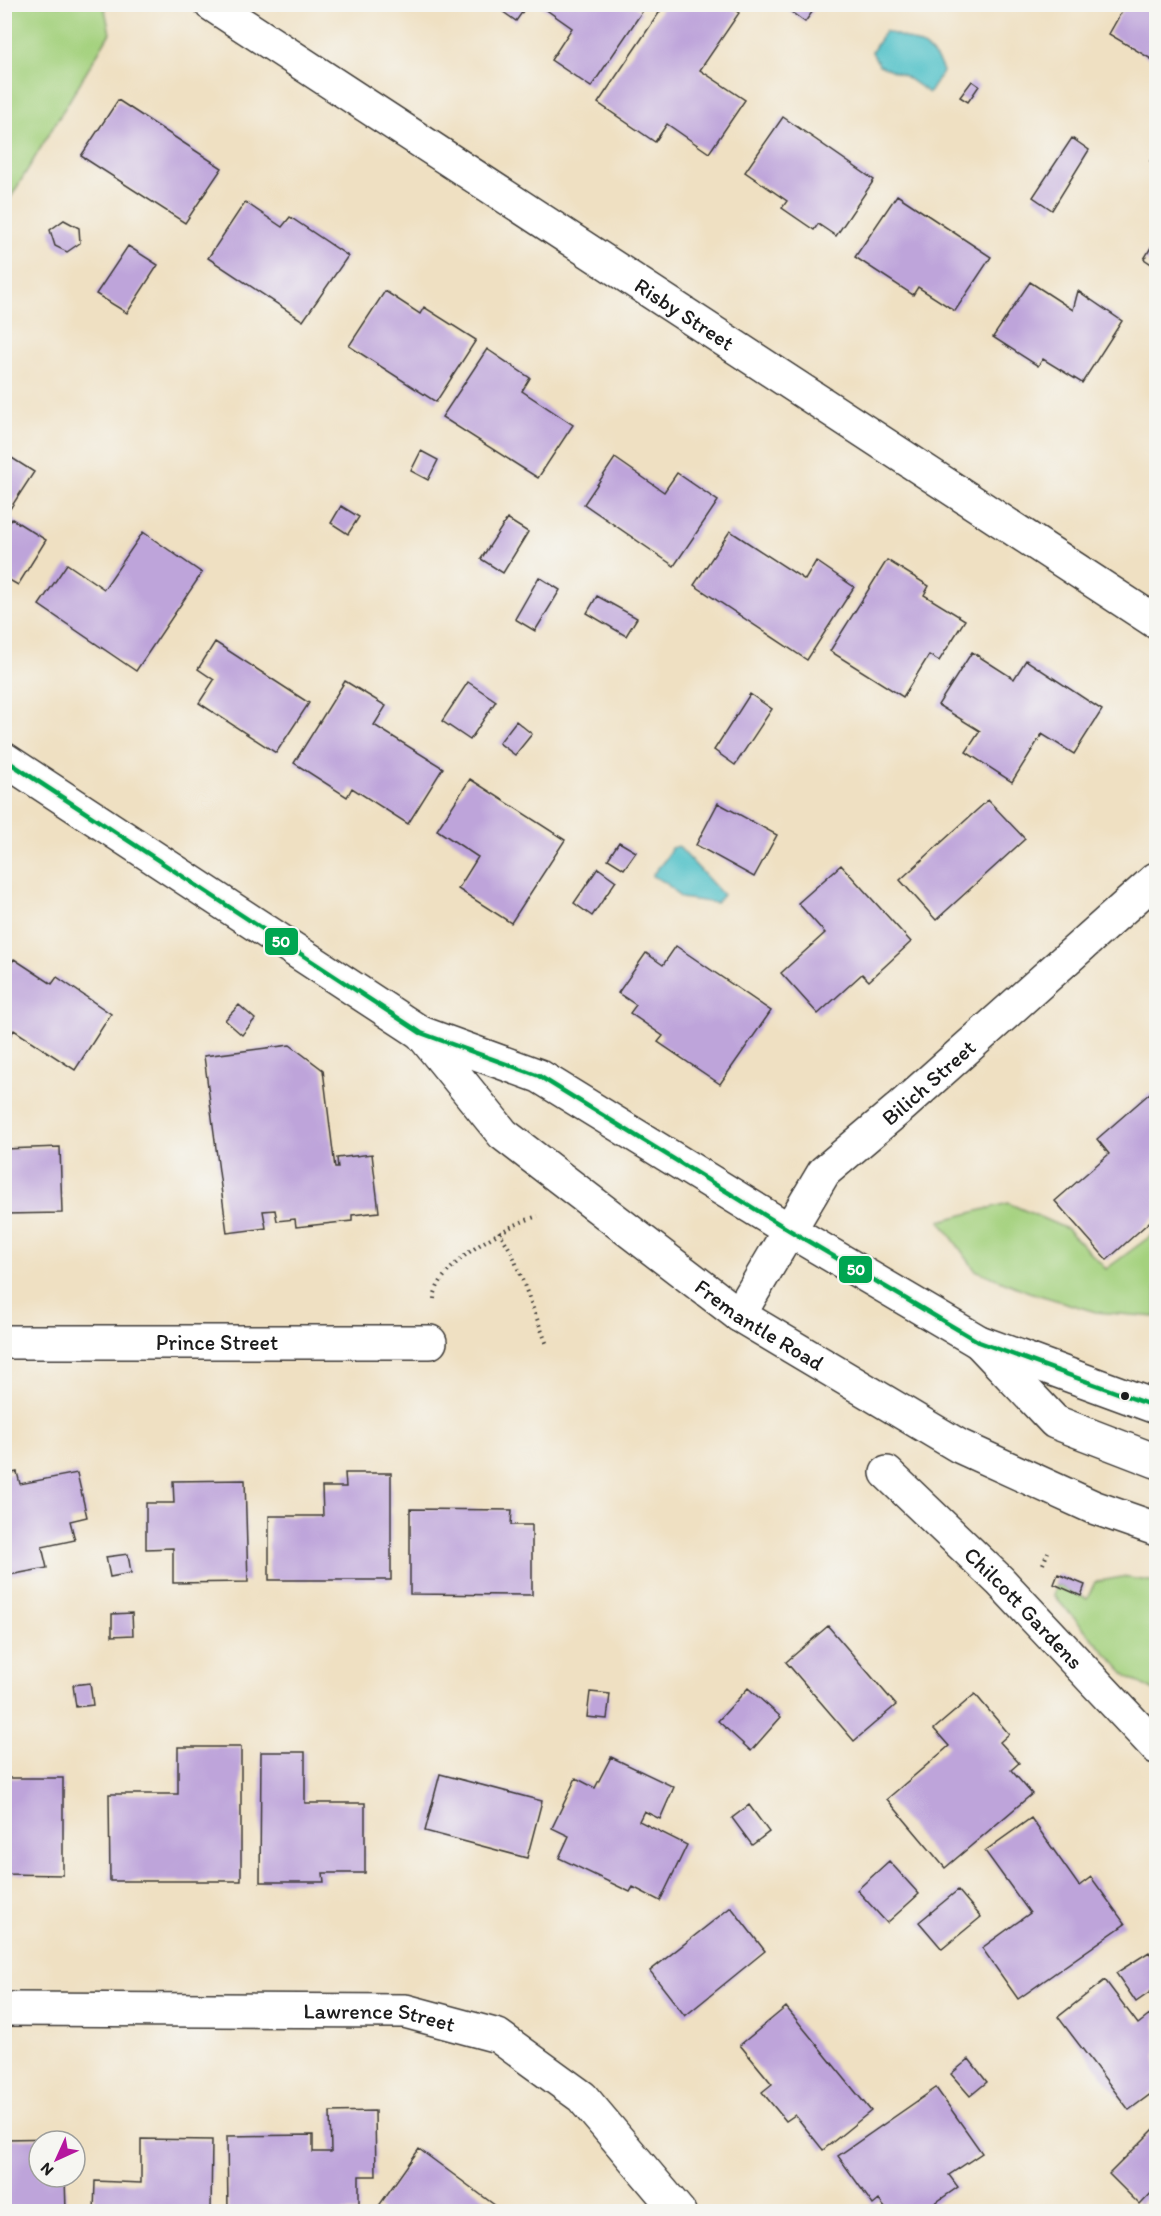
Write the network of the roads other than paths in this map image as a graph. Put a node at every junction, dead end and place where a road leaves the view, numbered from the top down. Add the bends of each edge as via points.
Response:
1 (211, 4) edge
2 (1156, 622) edge
3 (4, 759) edge
4 (1156, 879) edge
5 (422, 1033) junction
6 (789, 1230) junction
7 (739, 1315) junction
8 (4, 1342) edge
9 (430, 1342) dead end
10 (979, 1342) junction
11 (1156, 1407) edge
12 (1156, 1461) edge
13 (887, 1473) dead end
14 (1156, 1529) edge
15 (1156, 1747) edge
16 (4, 2009) edge
17 (679, 2211) edge

1 - 2 street, Risby Street
3 - 5 street, Fremantle Road
4 - 6 street, Bilich Street via 831,1165
5 - 6 street, Fremantle Road via 539,1076
5 - 7 street, Fremantle Road via 503,1134
6 - 7 street, Bilich Street
6 - 10 street, Fremantle Road
7 - 14 street, Fremantle Road via 958,1446 1093,1508
8 - 9 street, Prince Street
10 - 11 street, Fremantle Road
10 - 12 street via 1054,1422
13 - 15 street, Chilcott Gardens via 1000,1581
16 - 17 street, Lawrence Street via 405,2011 498,2036 582,2097

